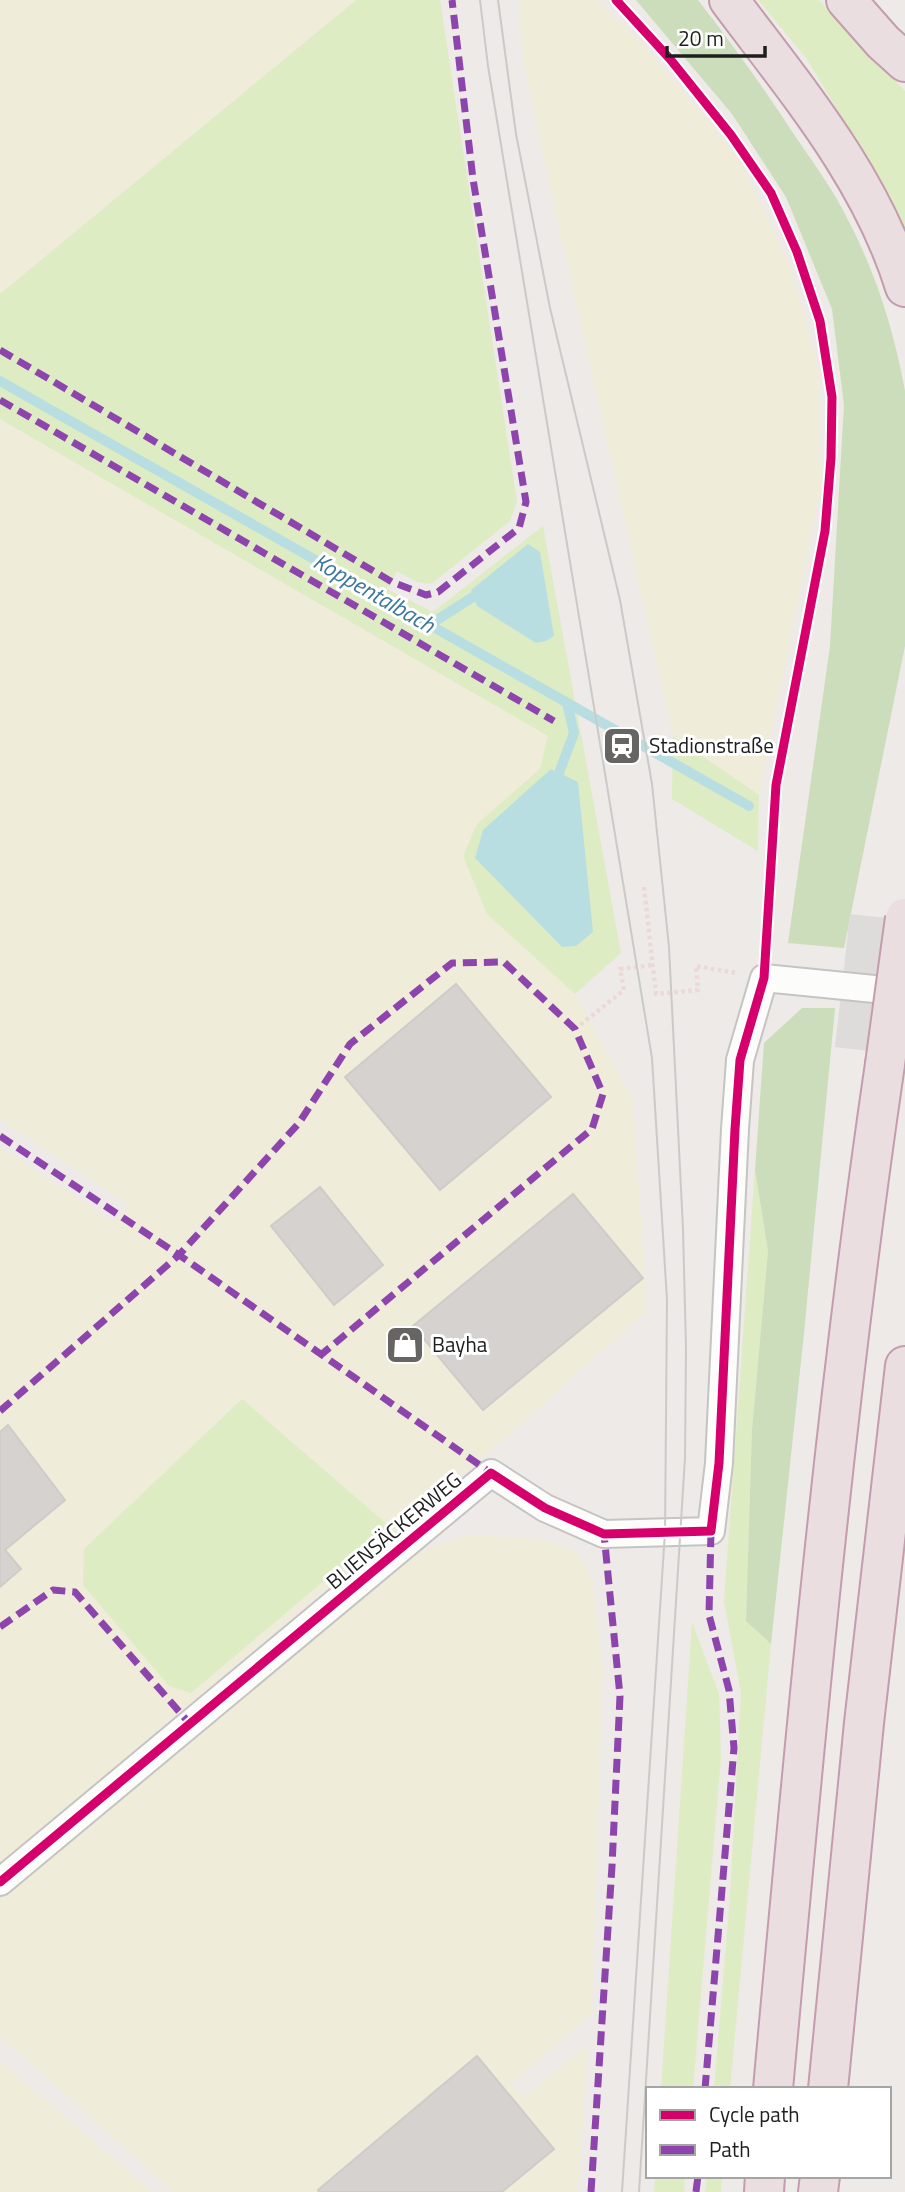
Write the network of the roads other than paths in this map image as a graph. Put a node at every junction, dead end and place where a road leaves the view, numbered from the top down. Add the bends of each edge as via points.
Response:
1 (729, 0) edge
2 (846, 0) edge
3 (905, 62) edge
4 (905, 287) edge
5 (905, 917) edge
6 (905, 992) edge
7 (905, 1366) edge
8 (0, 1882) edge
9 (773, 2087) edge
10 (828, 2087) edge

1 - 4 highway via 852,168
2 - 3 highway
5 - 9 highway, bridge via 828,1524
6 - 8 street, BLIENSÄCKERWEG via 764,978 740,1060 719,1463 711,1531 604,1534 545,1508 491,1473
7 - 10 highway

